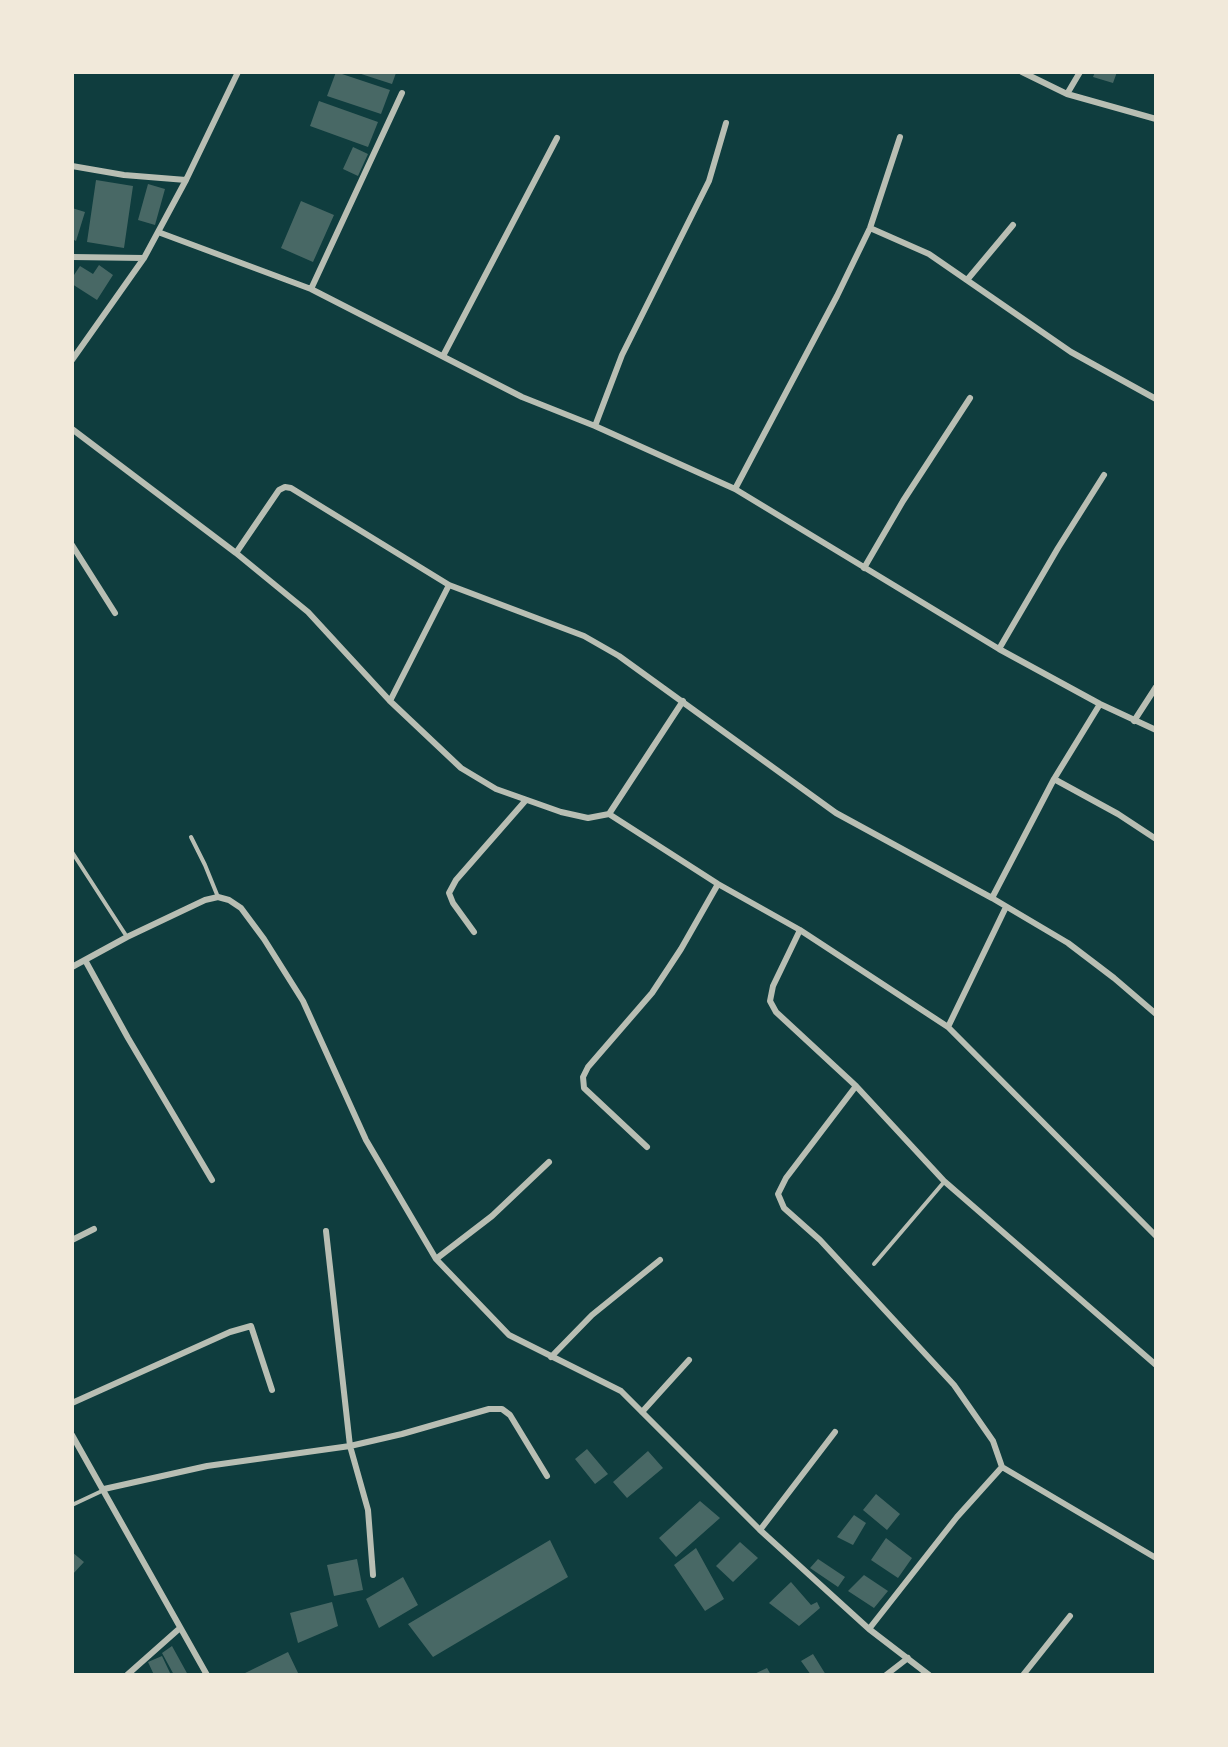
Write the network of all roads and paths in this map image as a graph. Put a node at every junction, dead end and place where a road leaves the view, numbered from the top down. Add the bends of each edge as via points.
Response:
1 (238, 72) edge
2 (1022, 72) edge
3 (1080, 72) edge
4 (402, 93) dead end
5 (1066, 94) junction
6 (1156, 119) edge
7 (726, 123) dead end
8 (900, 137) dead end
9 (557, 138) dead end
10 (72, 166) edge
11 (186, 180) junction
12 (1013, 225) dead end
13 (870, 228) junction
14 (158, 232) junction
15 (72, 257) edge
16 (144, 258) junction
17 (967, 280) junction
18 (311, 289) junction
19 (444, 356) junction
20 (72, 360) edge
21 (970, 398) dead end
22 (1156, 399) edge
23 (595, 426) junction
24 (72, 429) edge
25 (1104, 475) dead end
26 (735, 489) junction
27 (72, 545) edge
28 (236, 553) junction
29 (864, 568) junction
30 (449, 585) junction
31 (115, 613) dead end
32 (999, 649) junction
33 (1156, 687) edge
34 (390, 700) junction
35 (683, 701) junction
36 (1100, 704) junction
37 (1134, 721) junction
38 (1156, 730) edge
39 (1054, 779) junction
40 (526, 800) junction
41 (609, 814) junction
42 (191, 837) dead end
43 (1156, 839) edge
44 (72, 852) edge
45 (718, 884) junction
46 (218, 897) junction
47 (992, 898) junction
48 (1006, 907) junction
49 (800, 930) junction
50 (474, 932) dead end
51 (128, 937) junction
52 (85, 960) junction
53 (72, 967) edge
54 (1156, 1014) edge
55 (948, 1027) junction
56 (856, 1086) junction
57 (647, 1147) dead end
58 (549, 1162) dead end
59 (212, 1180) dead end
60 (944, 1181) junction
61 (94, 1229) dead end
62 (326, 1231) dead end
63 (1156, 1236) edge
64 (72, 1240) edge
65 (436, 1259) junction
66 (660, 1260) dead end
67 (874, 1263) dead end
68 (551, 1357) junction
69 (689, 1360) dead end
70 (1156, 1365) edge
71 (272, 1390) dead end
72 (72, 1403) edge
73 (642, 1412) junction
74 (835, 1432) dead end
75 (72, 1435) edge
76 (350, 1446) junction
77 (1002, 1467) junction
78 (547, 1476) dead end
79 (104, 1490) junction
80 (72, 1505) edge
81 (760, 1530) junction
82 (1156, 1558) edge
83 (373, 1575) dead end
84 (1070, 1616) dead end
85 (180, 1628) junction
86 (869, 1629) junction
87 (908, 1658) junction
88 (128, 1675) edge
89 (207, 1675) edge
90 (886, 1675) edge
91 (929, 1675) edge
92 (1023, 1675) edge

1 - 11 street
2 - 5 street
3 - 5 street
4 - 18 street
5 - 6 street
7 - 23 street via 709,181 622,355
8 - 13 street
9 - 19 street
10 - 11 street
11 - 14 street
12 - 17 street
13 - 17 street via 929,254
13 - 26 street
14 - 16 street
14 - 18 street
15 - 16 street
16 - 20 street
17 - 22 street via 1071,352
18 - 19 street
19 - 23 street via 522,397
21 - 29 street
23 - 26 street
24 - 28 street
25 - 32 street
26 - 29 street
27 - 31 street
28 - 30 street via 279,490 285,487
28 - 34 street via 308,612
29 - 32 street
30 - 34 street
30 - 35 street via 584,636
32 - 36 street
33 - 37 street
34 - 40 street via 461,768 496,789
35 - 41 street
35 - 47 street via 836,813
36 - 37 street
36 - 39 street
37 - 38 street
39 - 43 street
39 - 47 street
40 - 41 street via 588,818
40 - 50 street via 448,893
41 - 45 street
42 - 46 lane
44 - 51 lane
45 - 49 street
45 - 57 street via 651,993 583,1077 584,1088
46 - 51 street
46 - 65 street via 241,908 303,1001 366,1140
47 - 48 street
48 - 54 street via 1068,943
48 - 55 street
49 - 55 street
49 - 56 street via 770,1001
51 - 52 street
52 - 53 street
52 - 59 street
55 - 63 street
56 - 60 street
56 - 77 street via 778,1194 784,1208 820,1240 954,1385 993,1441
58 - 65 street via 492,1216
60 - 67 lane
60 - 70 street
61 - 64 street
62 - 76 street
65 - 68 street via 509,1335
66 - 68 street via 592,1315
68 - 73 street via 621,1391
69 - 73 street
71 - 72 street via 250,1326
73 - 81 street
74 - 81 street
75 - 79 street
76 - 78 street via 489,1409 502,1409 510,1415
76 - 79 street via 207,1466
76 - 83 street via 368,1510
77 - 82 street
77 - 86 street via 957,1517
79 - 80 lane
79 - 85 street
81 - 86 street
84 - 92 street
85 - 88 street
85 - 89 street
86 - 87 street
87 - 90 street
87 - 91 street

